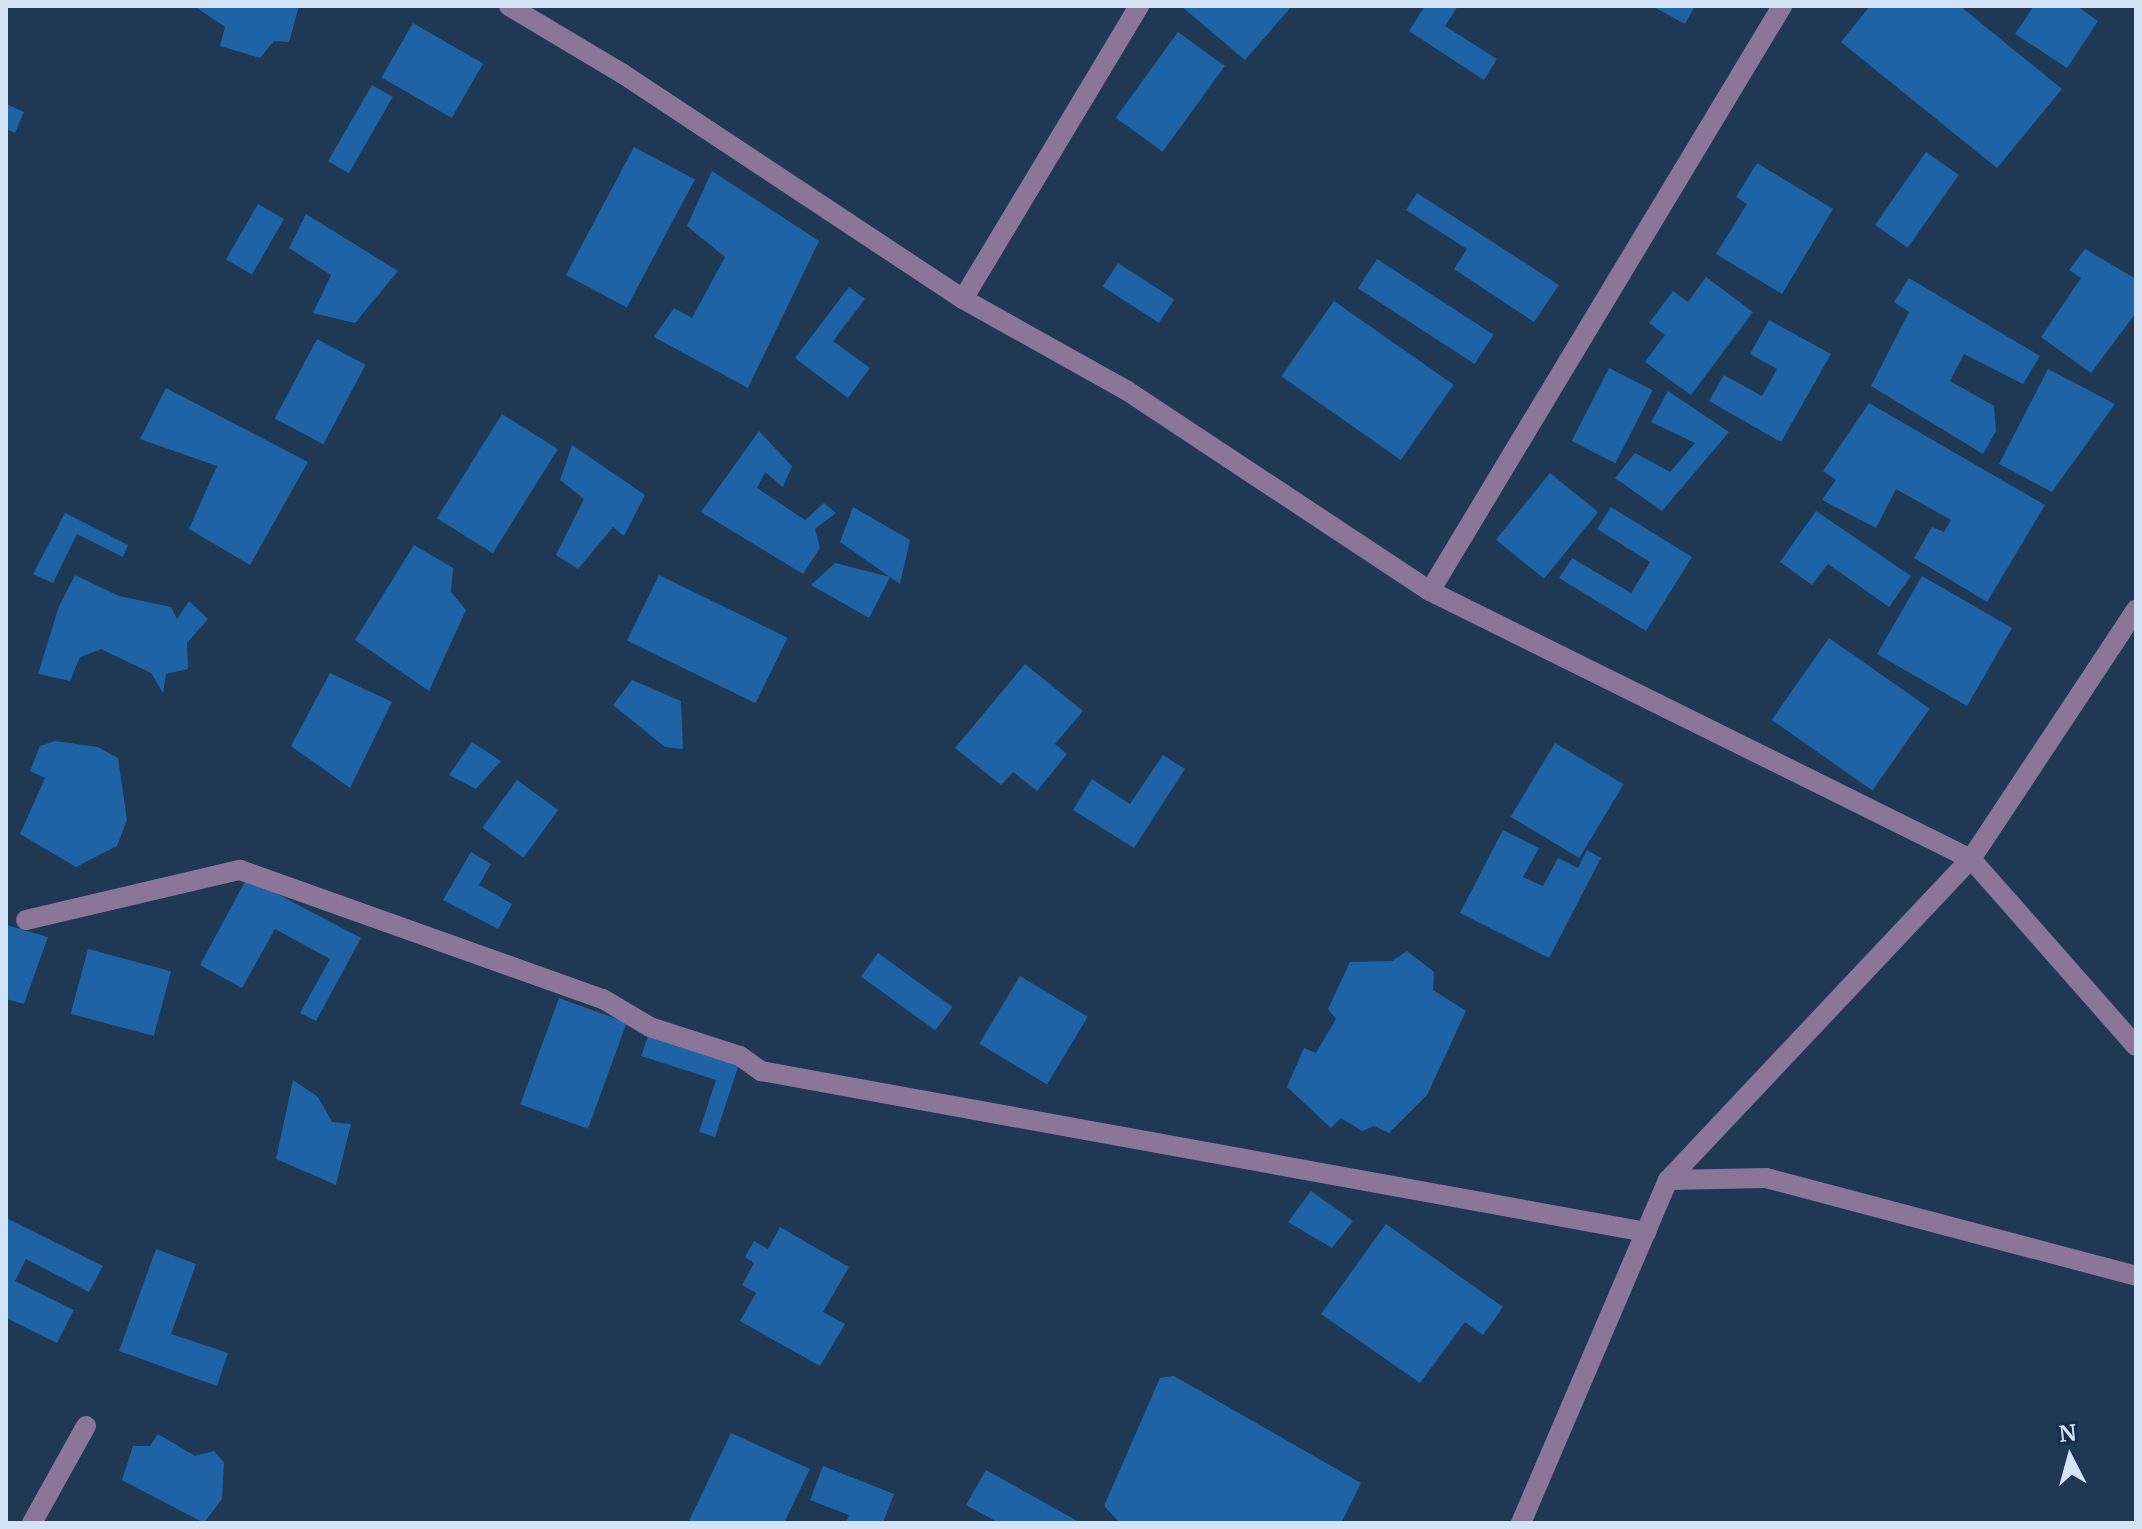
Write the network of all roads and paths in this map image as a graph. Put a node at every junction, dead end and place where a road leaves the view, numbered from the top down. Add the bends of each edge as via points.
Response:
1 (509, 6) edge
2 (1139, 6) edge
3 (1782, 6) edge
4 (963, 299) junction
5 (1430, 591) junction
6 (2136, 610) edge
7 (1971, 859) junction
8 (26, 920) dead end
9 (2136, 1046) edge
10 (1668, 1180) junction
11 (1646, 1232) junction
12 (2136, 1276) edge
13 (86, 1426) dead end
14 (32, 1523) edge
15 (1521, 1523) edge

1 - 4 street via 623,74
2 - 4 street
3 - 5 street
4 - 5 street via 1126,390
5 - 7 street
6 - 7 street
7 - 9 street
7 - 10 street
8 - 11 street via 240,870 603,999 650,1027 740,1056 761,1071
10 - 11 street
10 - 12 street via 1766,1178
11 - 15 street
13 - 14 street

